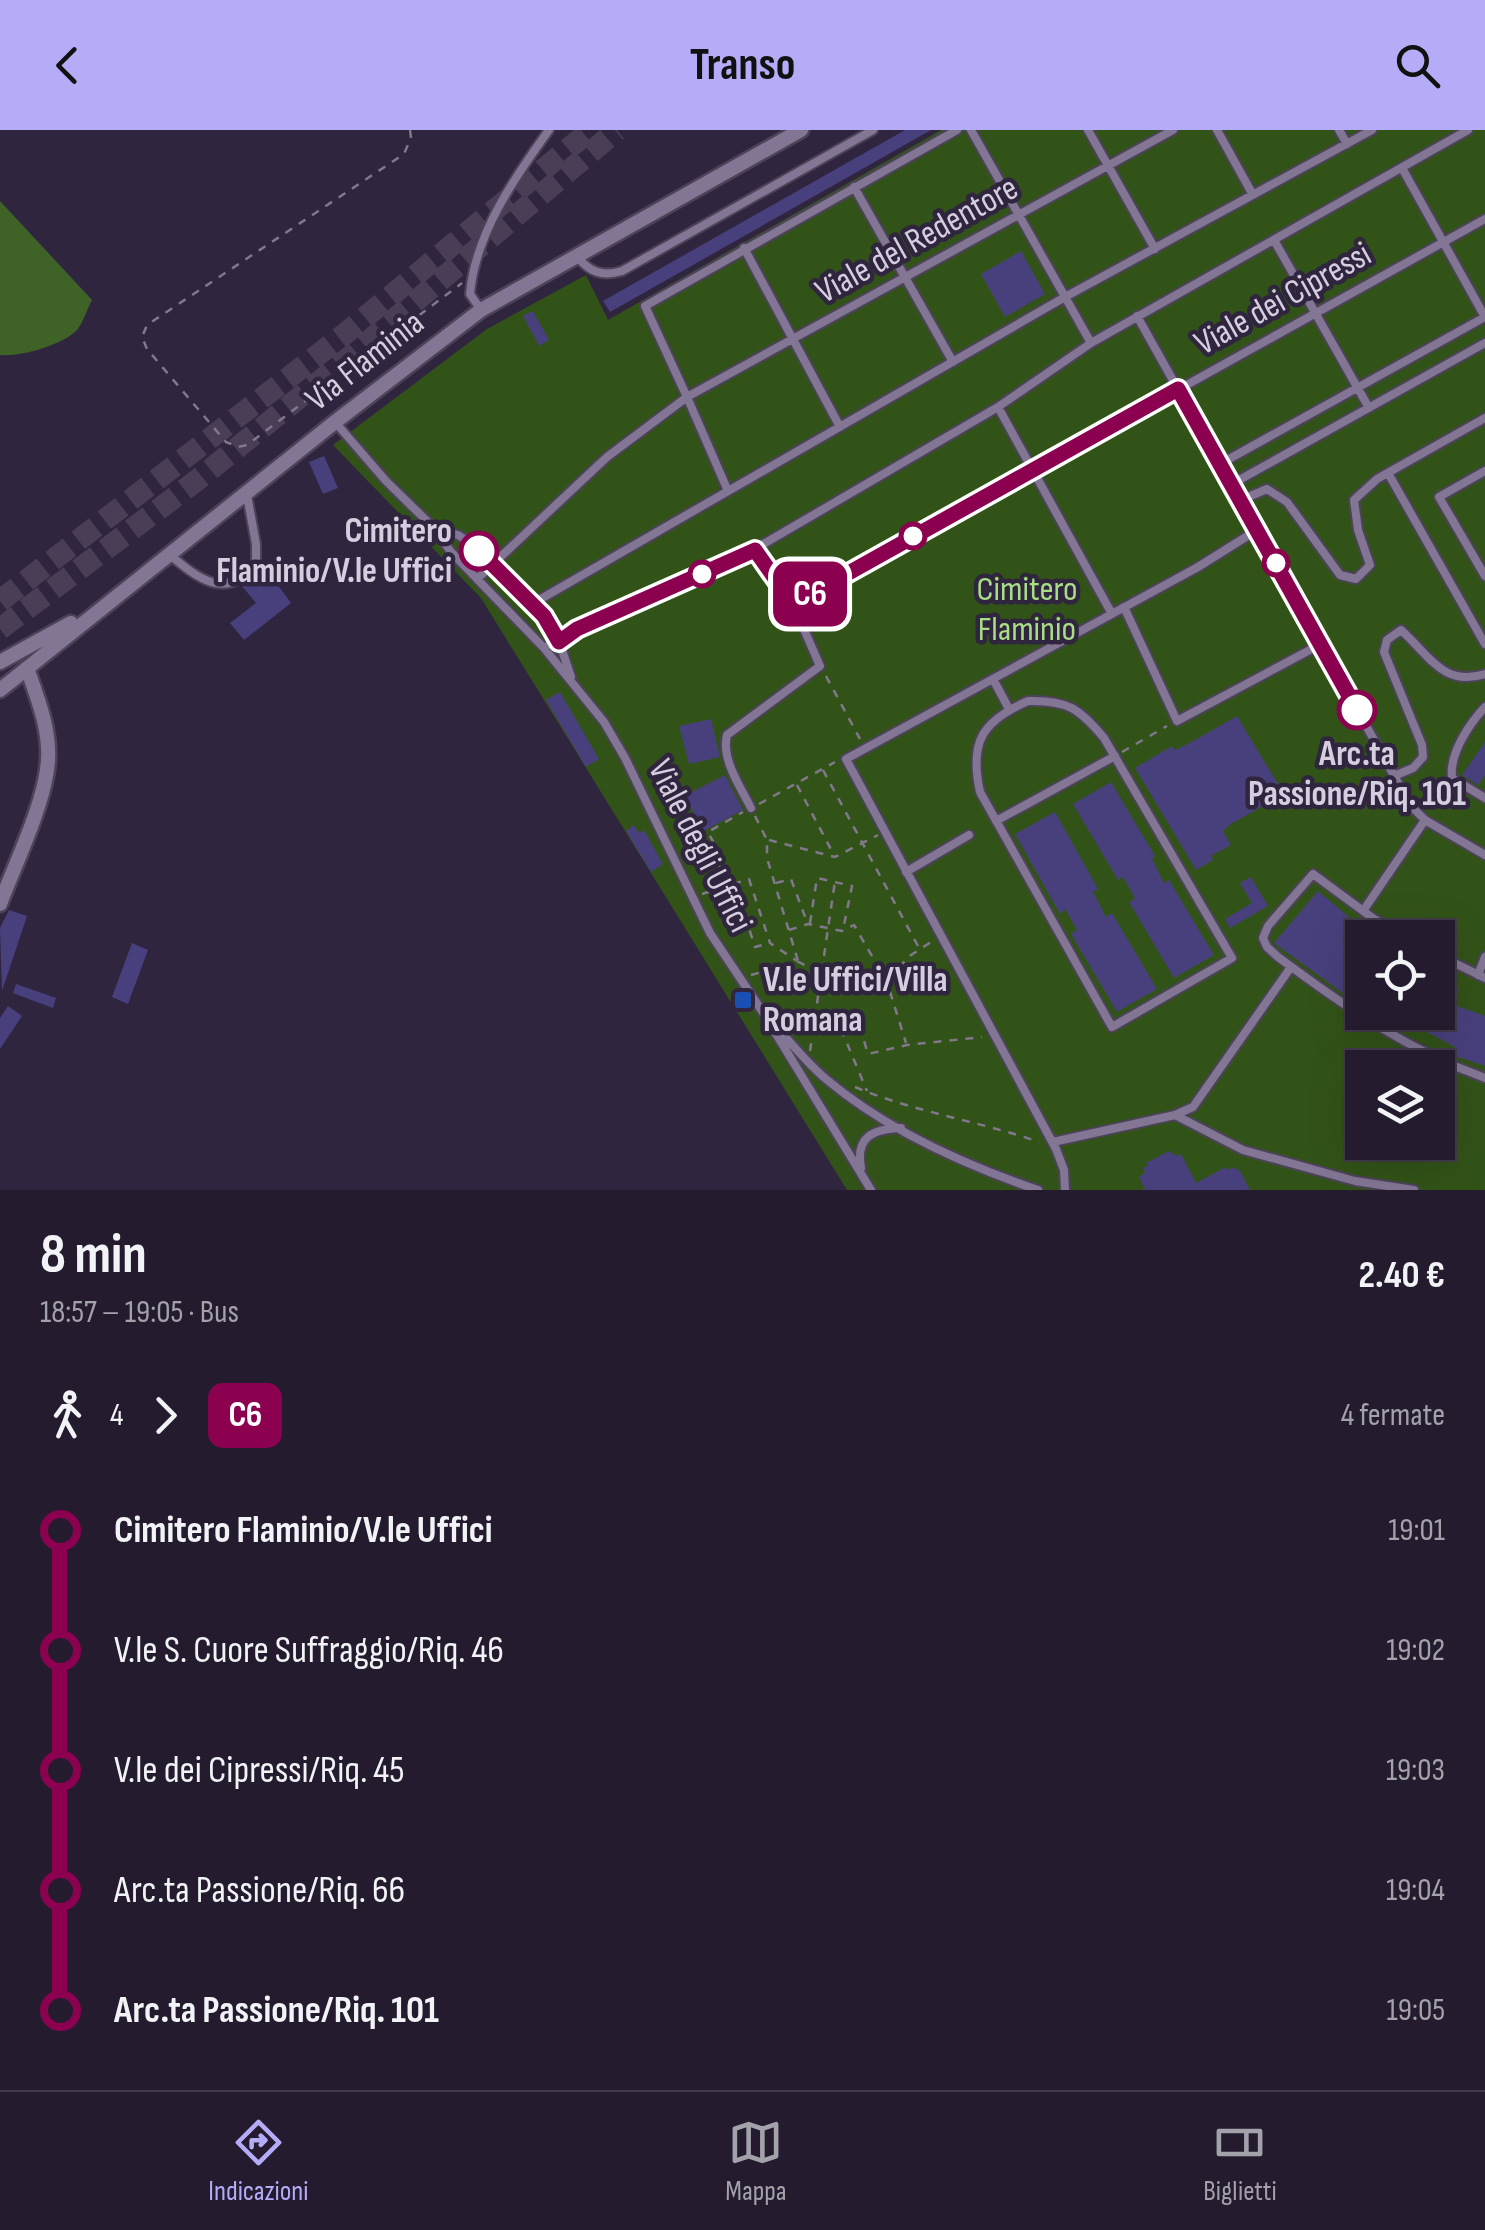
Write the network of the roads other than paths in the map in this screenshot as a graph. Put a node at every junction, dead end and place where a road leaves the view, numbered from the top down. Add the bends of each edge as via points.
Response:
1 (548, 130) edge
2 (800, 130) edge
3 (873, 130) edge
4 (956, 130) edge
5 (971, 130) edge
6 (1088, 130) edge
7 (1174, 130) edge
8 (1217, 130) edge
9 (1339, 130) edge
10 (1372, 130) edge
11 (1468, 130) edge
12 (1346, 144) junction
13 (1108, 167) junction
14 (1402, 168) junction
15 (854, 186) junction
16 (1253, 195) junction
17 (1018, 216) junction
18 (1485, 218) edge
19 (1274, 240) junction
20 (1443, 242) junction
21 (744, 248) junction
22 (1155, 249) junction
23 (577, 256) junction
24 (906, 278) junction
25 (1065, 298) junction
26 (481, 310) junction
27 (1315, 313) junction
28 (1137, 316) junction
29 (1485, 317) edge
30 (793, 340) junction
31 (1091, 343) junction
32 (1485, 343) edge
33 (952, 362) junction
34 (1357, 388) junction
35 (1178, 389) junction
36 (687, 397) junction
37 (998, 407) junction
38 (1368, 408) junction
39 (1485, 418) edge
40 (335, 422) junction
41 (840, 427) junction
42 (1220, 464) junction
43 (1485, 470) edge
44 (1031, 471) junction
45 (1388, 473) junction
46 (1232, 484) junction
47 (728, 491) junction
48 (246, 492) junction
49 (1241, 500) junction
50 (433, 527) junction
51 (1258, 530) junction
52 (1485, 546) edge
53 (755, 550) junction
54 (169, 554) junction
55 (1472, 554) junction
56 (492, 563) junction
57 (1485, 576) edge
58 (477, 579) junction
59 (115, 597) junction
60 (532, 604) junction
61 (793, 604) junction
62 (1124, 607) junction
63 (1112, 614) junction
64 (559, 642) junction
65 (1321, 644) junction
66 (1485, 644) edge
67 (544, 648) junction
68 (0, 662) edge
69 (27, 668) junction
70 (1485, 674) edge
71 (993, 679) junction
72 (572, 682) junction
73 (0, 690) edge
74 (1485, 708) edge
75 (1008, 709) junction
76 (1114, 756) junction
77 (1394, 776) junction
78 (1485, 798) edge
79 (751, 808) road end
80 (996, 820) junction
81 (1425, 820) junction
82 (969, 835) dead end
83 (1485, 855) edge
84 (906, 872) junction
85 (0, 904) edge
86 (1362, 911) junction
87 (1377, 920) edge
88 (1485, 957) edge
89 (1455, 964) edge
90 (1291, 966) junction
91 (1482, 977) edge
92 (764, 1014) junction
93 (1485, 1078) edge
94 (1175, 1115) junction
95 (902, 1128) junction
96 (1053, 1142) junction
97 (870, 1188) edge
98 (1038, 1190) edge
99 (1066, 1190) edge
100 (1414, 1190) edge

1 - 26 lane via 506,193 472,276 470,294
2 - 23 street, Via Flaminia
3 - 23 lane via 622,271 597,273
4 - 15 lane
5 - 17 lane
6 - 13 lane
7 - 13 lane, Viale del Redentore
8 - 16 lane
9 - 12 lane
10 - 12 lane
11 - 14 lane
12 - 16 lane
13 - 17 lane, Viale del Redentore
13 - 22 lane
14 - 19 lane
14 - 20 lane
15 - 21 lane
15 - 24 lane
16 - 22 lane
17 - 24 lane, Viale del Redentore
17 - 25 lane
18 - 20 lane, Viale dei Cipressi
19 - 27 lane
19 - 28 lane
20 - 27 lane, Viale dei Cipressi
20 - 29 lane
21 - 30 lane
21 - 36 lane via 644,306
22 - 25 lane
23 - 26 street, Via Flaminia
24 - 30 lane, Viale del Redentore
24 - 33 lane
25 - 31 lane
25 - 33 lane
26 - 40 street, Via Flaminia
27 - 34 lane
27 - 35 lane, Viale dei Cipressi
28 - 31 lane
28 - 35 lane
29 - 34 lane
30 - 36 lane, Viale del Redentore
30 - 41 lane
31 - 37 lane
32 - 38 lane
33 - 41 lane
34 - 38 lane
34 - 42 lane
35 - 42 lane
35 - 44 lane, Viale dei Cipressi
36 - 47 lane
36 - 56 lane, Viale del Redentore via 607,457
37 - 44 lane
37 - 53 lane
38 - 46 lane
39 - 45 lane
40 - 48 street, Via Flaminia
40 - 50 lane, Viale degli Uffici
41 - 47 lane
42 - 46 lane
43 - 55 lane via 1439,497
44 - 61 lane, Viale dei Cipressi
44 - 63 lane
45 - 49 lane via 1354,500 1370,564 1356,580 1340,576 1288,502 1267,490
45 - 66 lane
46 - 49 lane
47 - 60 lane
48 - 54 street, Via Flaminia
48 - 54 lane via 256,566 245,578 210,583
49 - 51 lane
50 - 56 lane, Viale degli Uffici via 464,538
50 - 58 lane, Viale degli Uffici
51 - 62 lane
51 - 65 lane
52 - 55 lane
53 - 61 lane
53 - 64 lane
54 - 59 street, Via Flaminia
55 - 57 lane
56 - 58 lane, Viale del Redentore
56 - 60 lane, Viale degli Uffici
58 - 67 lane, Viale degli Uffici
59 - 68 street
59 - 69 street, Via Flaminia
60 - 64 lane, Viale degli Uffici
61 - 79 lane via 820,666 727,735 729,760
62 - 63 lane
62 - 65 lane via 1177,721
63 - 71 lane
64 - 67 lane
64 - 72 lane, Viale degli Uffici
65 - 77 lane
67 - 72 lane, Viale degli Uffici
69 - 73 street, Via Flaminia
69 - 85 street via 48,760
70 - 77 lane via 1464,680 1445,674 1400,630 1388,640 1384,652 1423,757
71 - 75 lane
71 - 84 lane via 846,760
72 - 92 lane, Viale degli Uffici via 621,749 691,898
74 - 78 lane via 1471,721 1451,767 1452,778
75 - 76 lane via 1028,701 1068,704 1087,717
75 - 80 lane via 994,718 975,750 980,792
76 - 80 lane
76 - 80 lane via 1232,958 1112,1027
77 - 81 lane
81 - 83 lane
81 - 86 lane
82 - 84 lane
84 - 96 lane
86 - 87 lane
86 - 90 lane via 1312,874 1264,933 1266,947
88 - 91 lane
89 - 91 lane
90 - 93 lane via 1358,1016
90 - 94 lane via 1193,1107
92 - 95 lane via 855,1101
92 - 97 lane, Viale degli Uffici
94 - 96 lane
94 - 100 lane via 1243,1150
95 - 97 lane via 864,1138 859,1160
95 - 98 lane
96 - 99 lane

